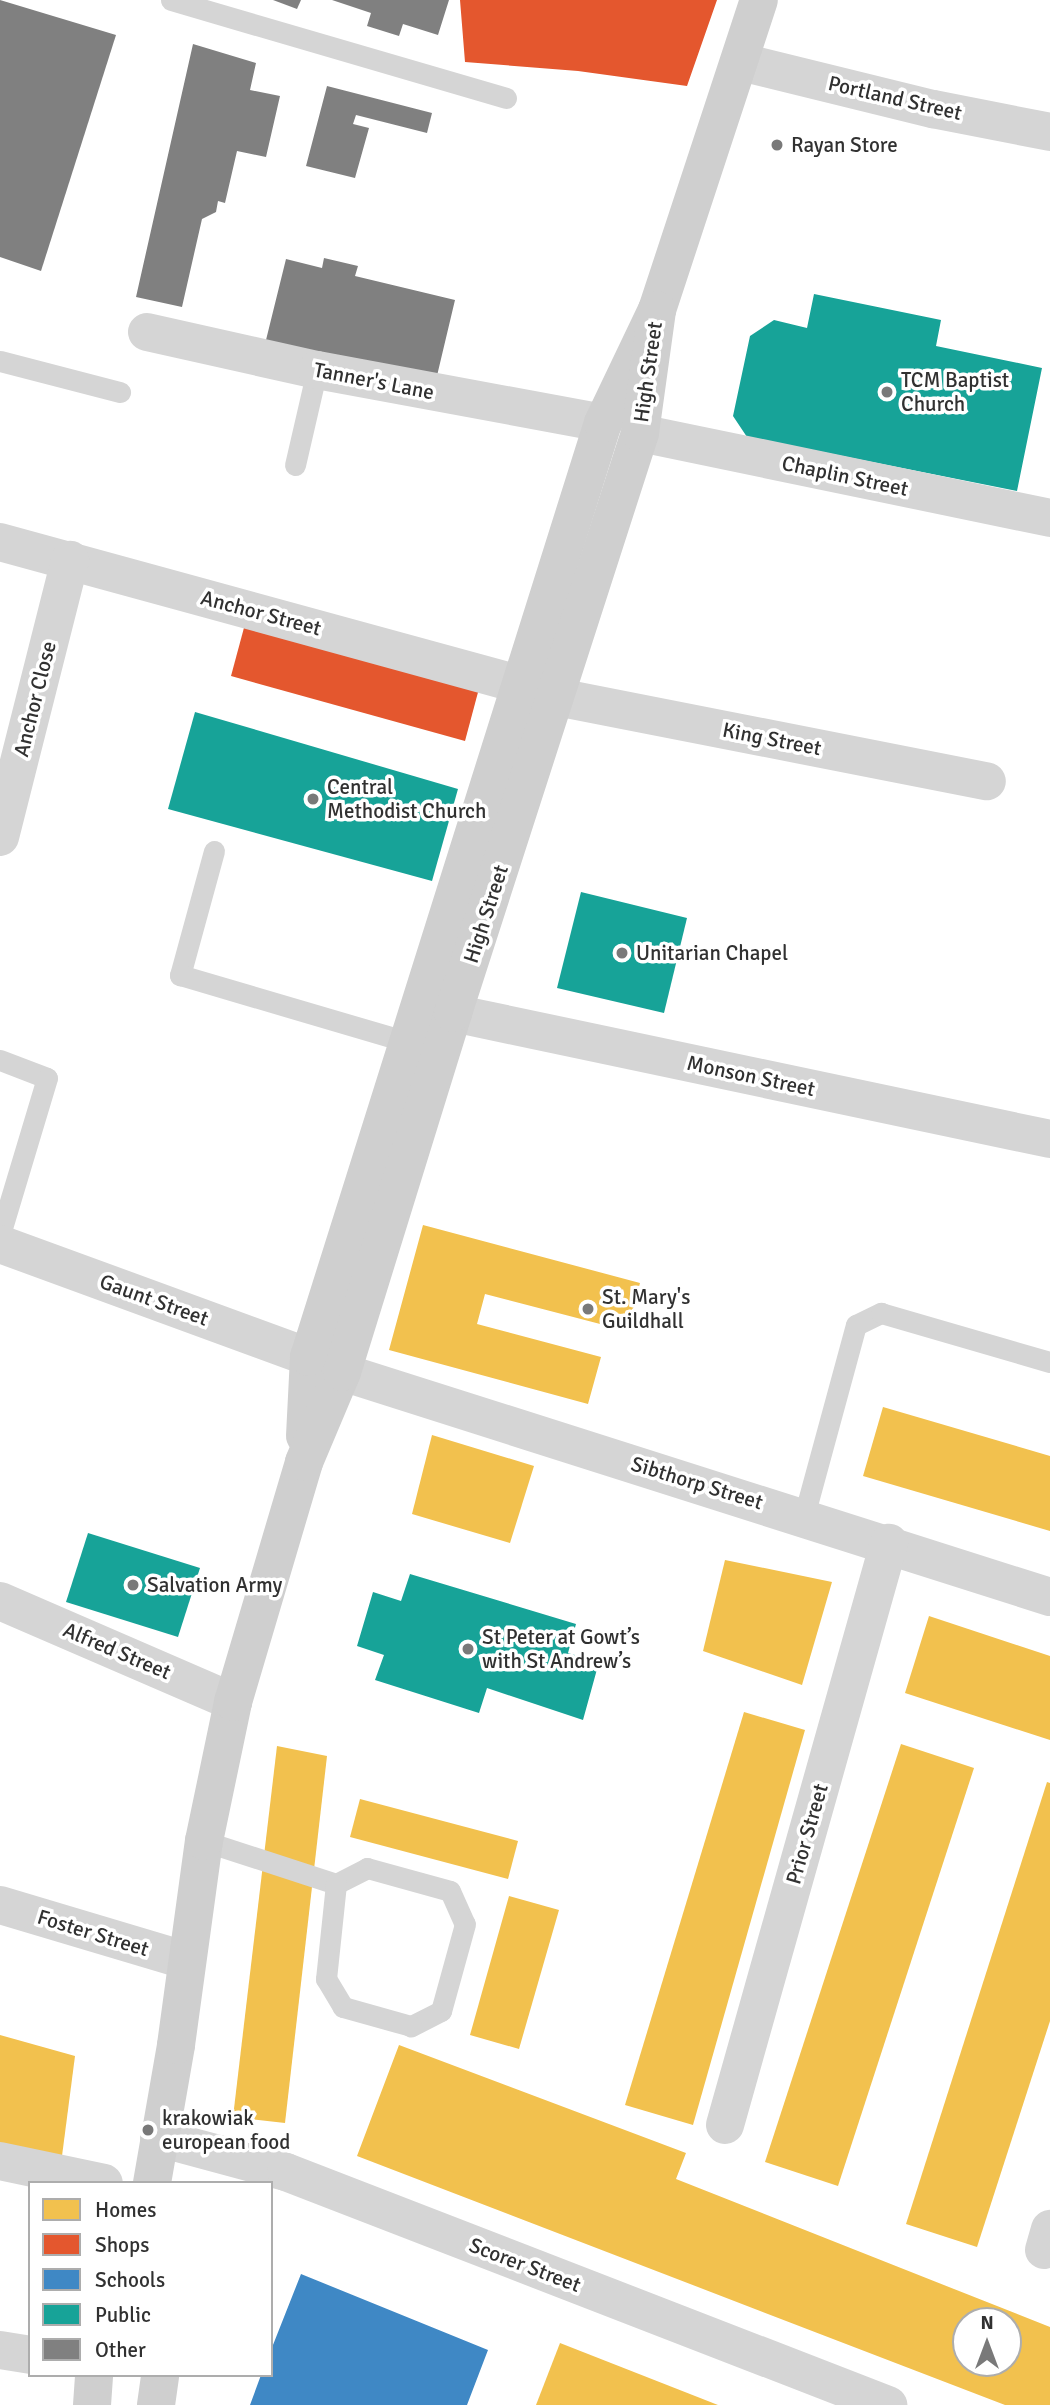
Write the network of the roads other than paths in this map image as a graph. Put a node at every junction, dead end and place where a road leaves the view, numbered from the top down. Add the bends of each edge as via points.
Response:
1 (171, 0) edge
2 (759, 0) edge
3 (741, 62) junction
4 (506, 98) dead end
5 (1050, 132) edge
6 (657, 310) junction
7 (147, 332) dead end
8 (0, 361) edge
9 (317, 370) junction
10 (120, 392) dead end
11 (603, 423) junction
12 (640, 433) junction
13 (295, 465) dead end
14 (1050, 518) edge
15 (0, 542) edge
16 (71, 560) junction
17 (540, 691) junction
18 (987, 781) dead end
19 (0, 837) edge
20 (214, 851) dead end
21 (453, 1013) junction
22 (407, 1042) junction
23 (0, 1060) edge
24 (1050, 1139) edge
25 (0, 1235) edge
26 (0, 1244) edge
27 (1050, 1362) edge
28 (325, 1364) junction
29 (804, 1516) junction
30 (889, 1543) junction
31 (1050, 1597) edge
32 (0, 1601) edge
33 (233, 1702) junction
34 (204, 1841) junction
35 (336, 1884) junction
36 (0, 1905) edge
37 (185, 1961) junction
38 (725, 2125) dead end
39 (159, 2138) junction
40 (0, 2161) edge
41 (95, 2181) edge
42 (152, 2181) edge
43 (0, 2350) edge
44 (28, 2355) edge
45 (94, 2377) edge
46 (160, 2377) edge
47 (92, 2405) edge
48 (156, 2405) edge
49 (888, 2405) edge

1 - 4 lane
2 - 3 street
3 - 5 street, Portland Street
3 - 6 street
6 - 11 street, High Street
6 - 12 street, High Street
7 - 9 street, Tanner's Lane
8 - 10 lane
9 - 11 street, Tanner's Lane
9 - 13 lane
11 - 17 street, High Street
12 - 14 street, Chaplin Street
12 - 17 street, High Street
15 - 16 street, Anchor Street
16 - 17 street, Anchor Street
16 - 19 street, Anchor Close
17 - 18 street, King Street
17 - 21 street, High Street
17 - 22 street, High Street
20 - 22 lane via 180,975
21 - 24 street, Monson Street
21 - 28 street, High Street
22 - 28 street, High Street
23 - 25 lane via 47,1078
26 - 28 street, Gaunt Street
27 - 29 lane via 881,1312 856,1325
28 - 29 street, Sibthorp Street
28 - 33 street, High Street via 304,1462
29 - 30 street, Sibthorp Street
30 - 31 street, Sibthorp Street
30 - 38 street, Prior Street
32 - 33 street, Alfred Street
33 - 34 street, High Street
34 - 35 lane
34 - 37 street, High Street
35 - 35 lane via 326,1979 343,2007 411,2025 441,2011 465,1924 450,1891 367,1868
36 - 37 street, Foster Street
37 - 39 street, High Street
39 - 42 street, High Street
39 - 49 street, Scorer Street via 286,2172
40 - 41 street
43 - 44 street
45 - 47 street
46 - 48 street

